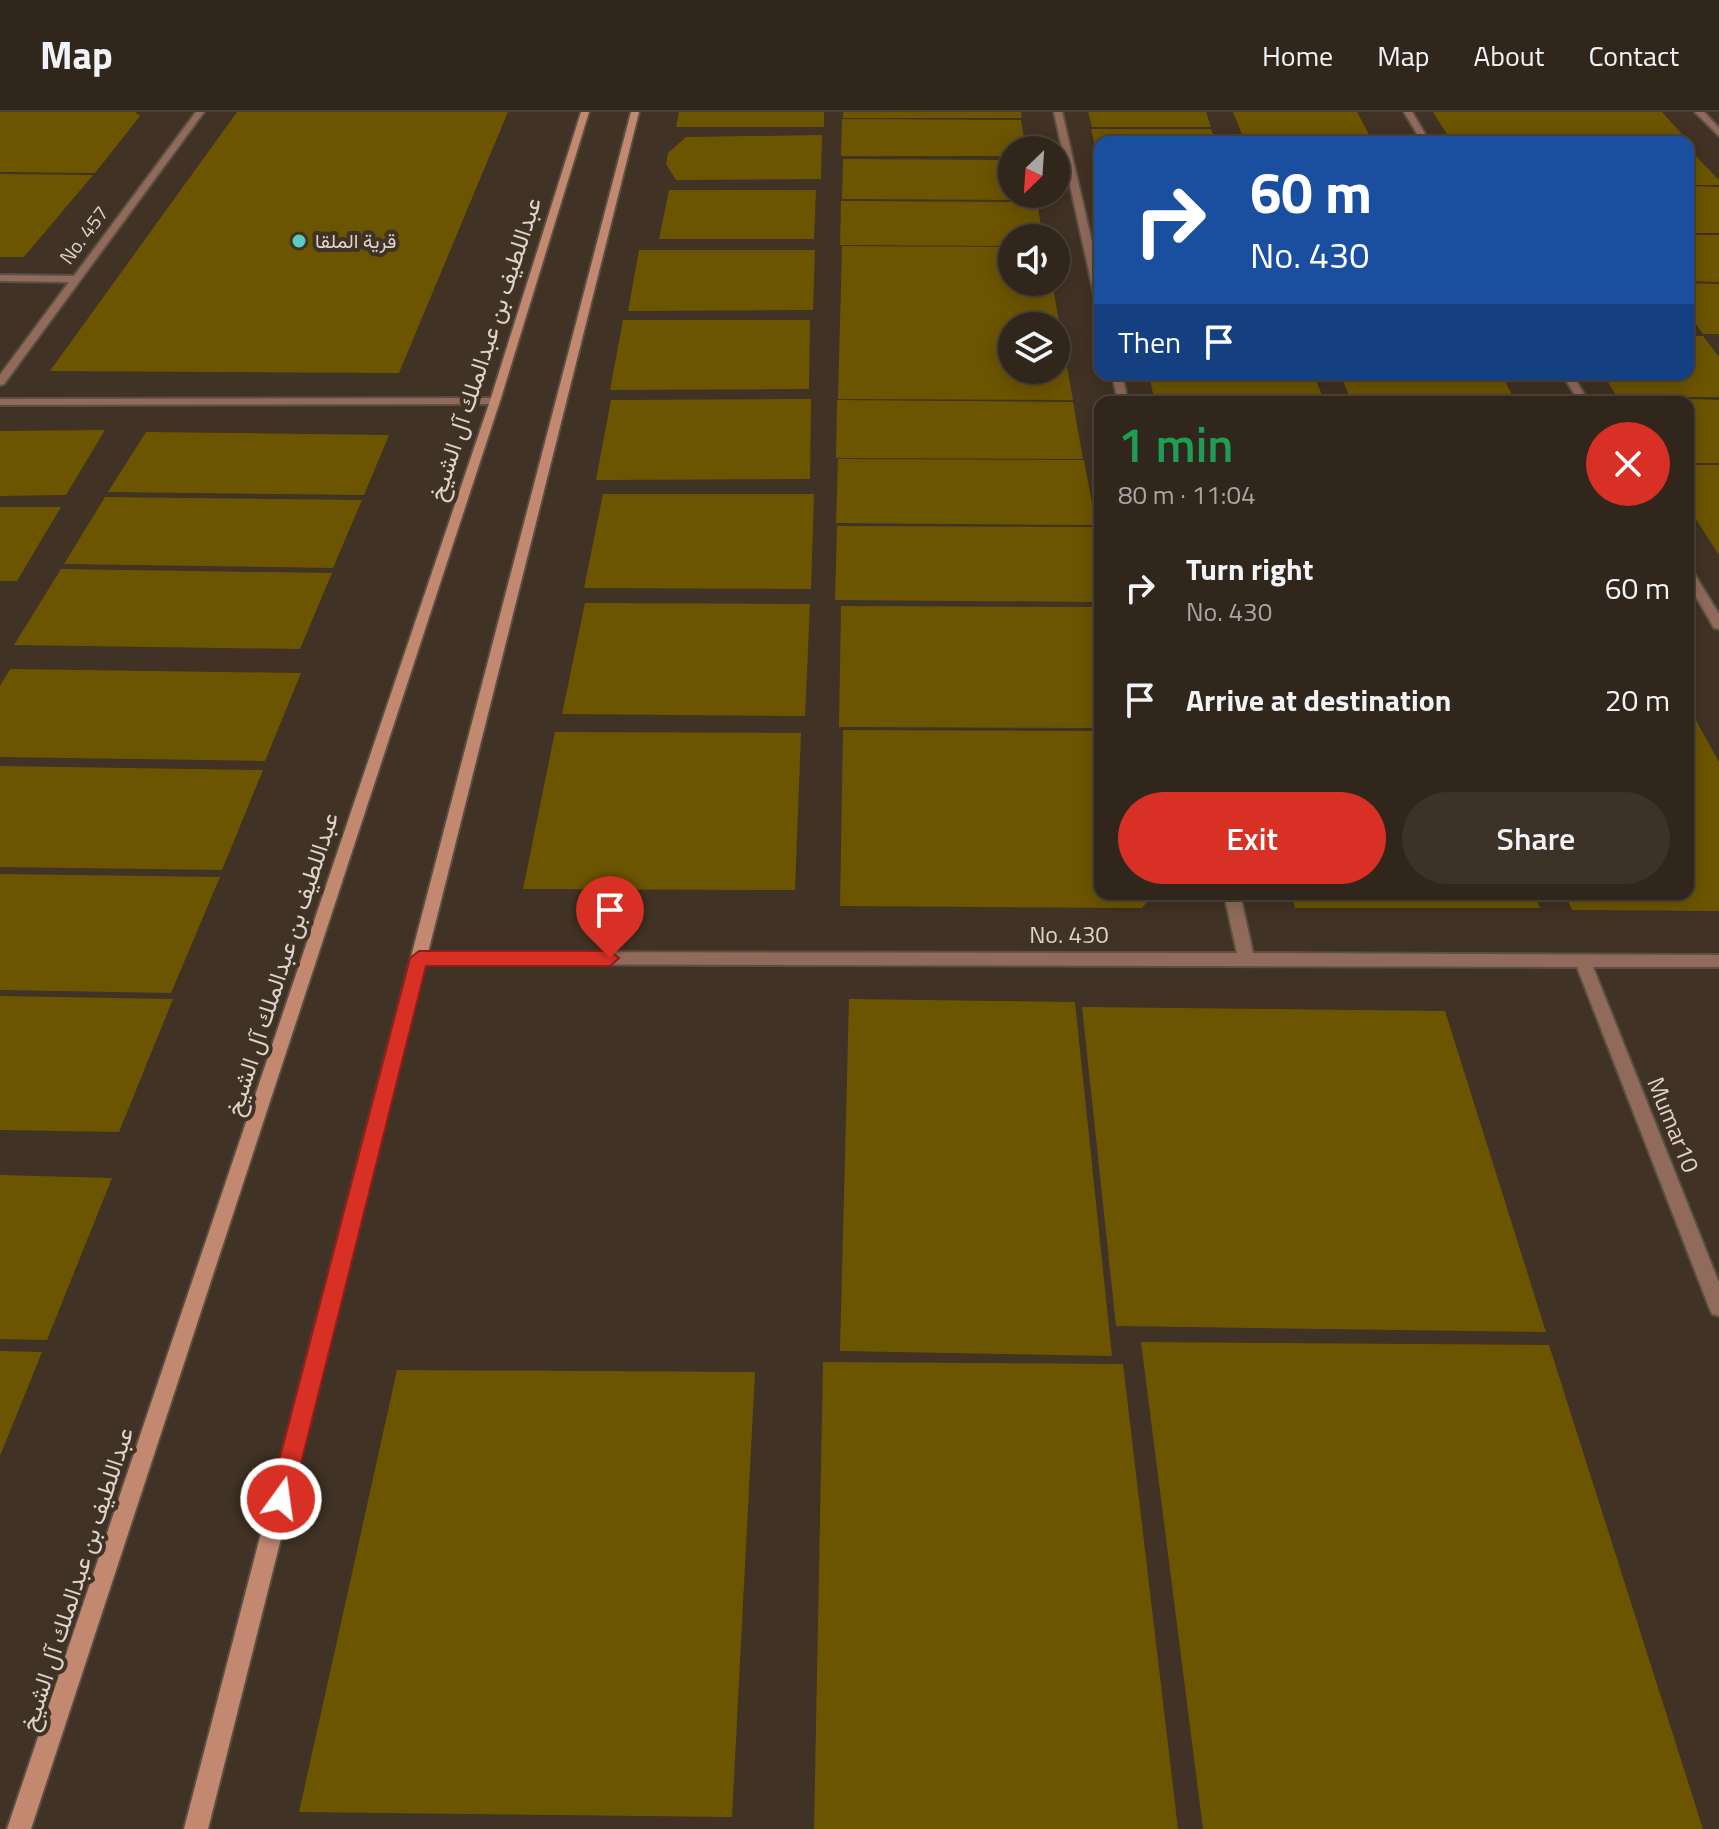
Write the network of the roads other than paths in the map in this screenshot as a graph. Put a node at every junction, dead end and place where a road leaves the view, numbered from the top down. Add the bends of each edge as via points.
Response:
1 (200, 112) edge
2 (585, 112) edge
3 (635, 112) edge
4 (1058, 112) edge
5 (1408, 112) edge
6 (1699, 112) edge
7 (1719, 133) edge
8 (1422, 136) edge
9 (1094, 272) edge
10 (0, 278) edge
11 (74, 279) junction
12 (0, 382) edge
13 (495, 401) junction
14 (0, 402) edge
15 (1694, 583) edge
16 (1719, 625) edge
17 (1233, 900) edge
18 (419, 958) junction
19 (1246, 959) junction
20 (1582, 960) junction
21 (1719, 961) edge
22 (1719, 1307) edge
23 (19, 1829) edge
24 (196, 1829) edge

1 - 11 street, No. 457
2 - 13 street, عبداللطيف بن عبدالملك آل الشيخ
3 - 18 street
4 - 9 street
5 - 8 street
6 - 7 street
10 - 11 street
11 - 12 street, No. 457
13 - 14 street
13 - 23 street, عبداللطيف بن عبدالملك آل الشيخ
15 - 16 street
17 - 19 street
18 - 19 street, No. 430
18 - 24 street
19 - 20 street, No. 430
20 - 21 street, No. 430
20 - 22 street, Mumar10

